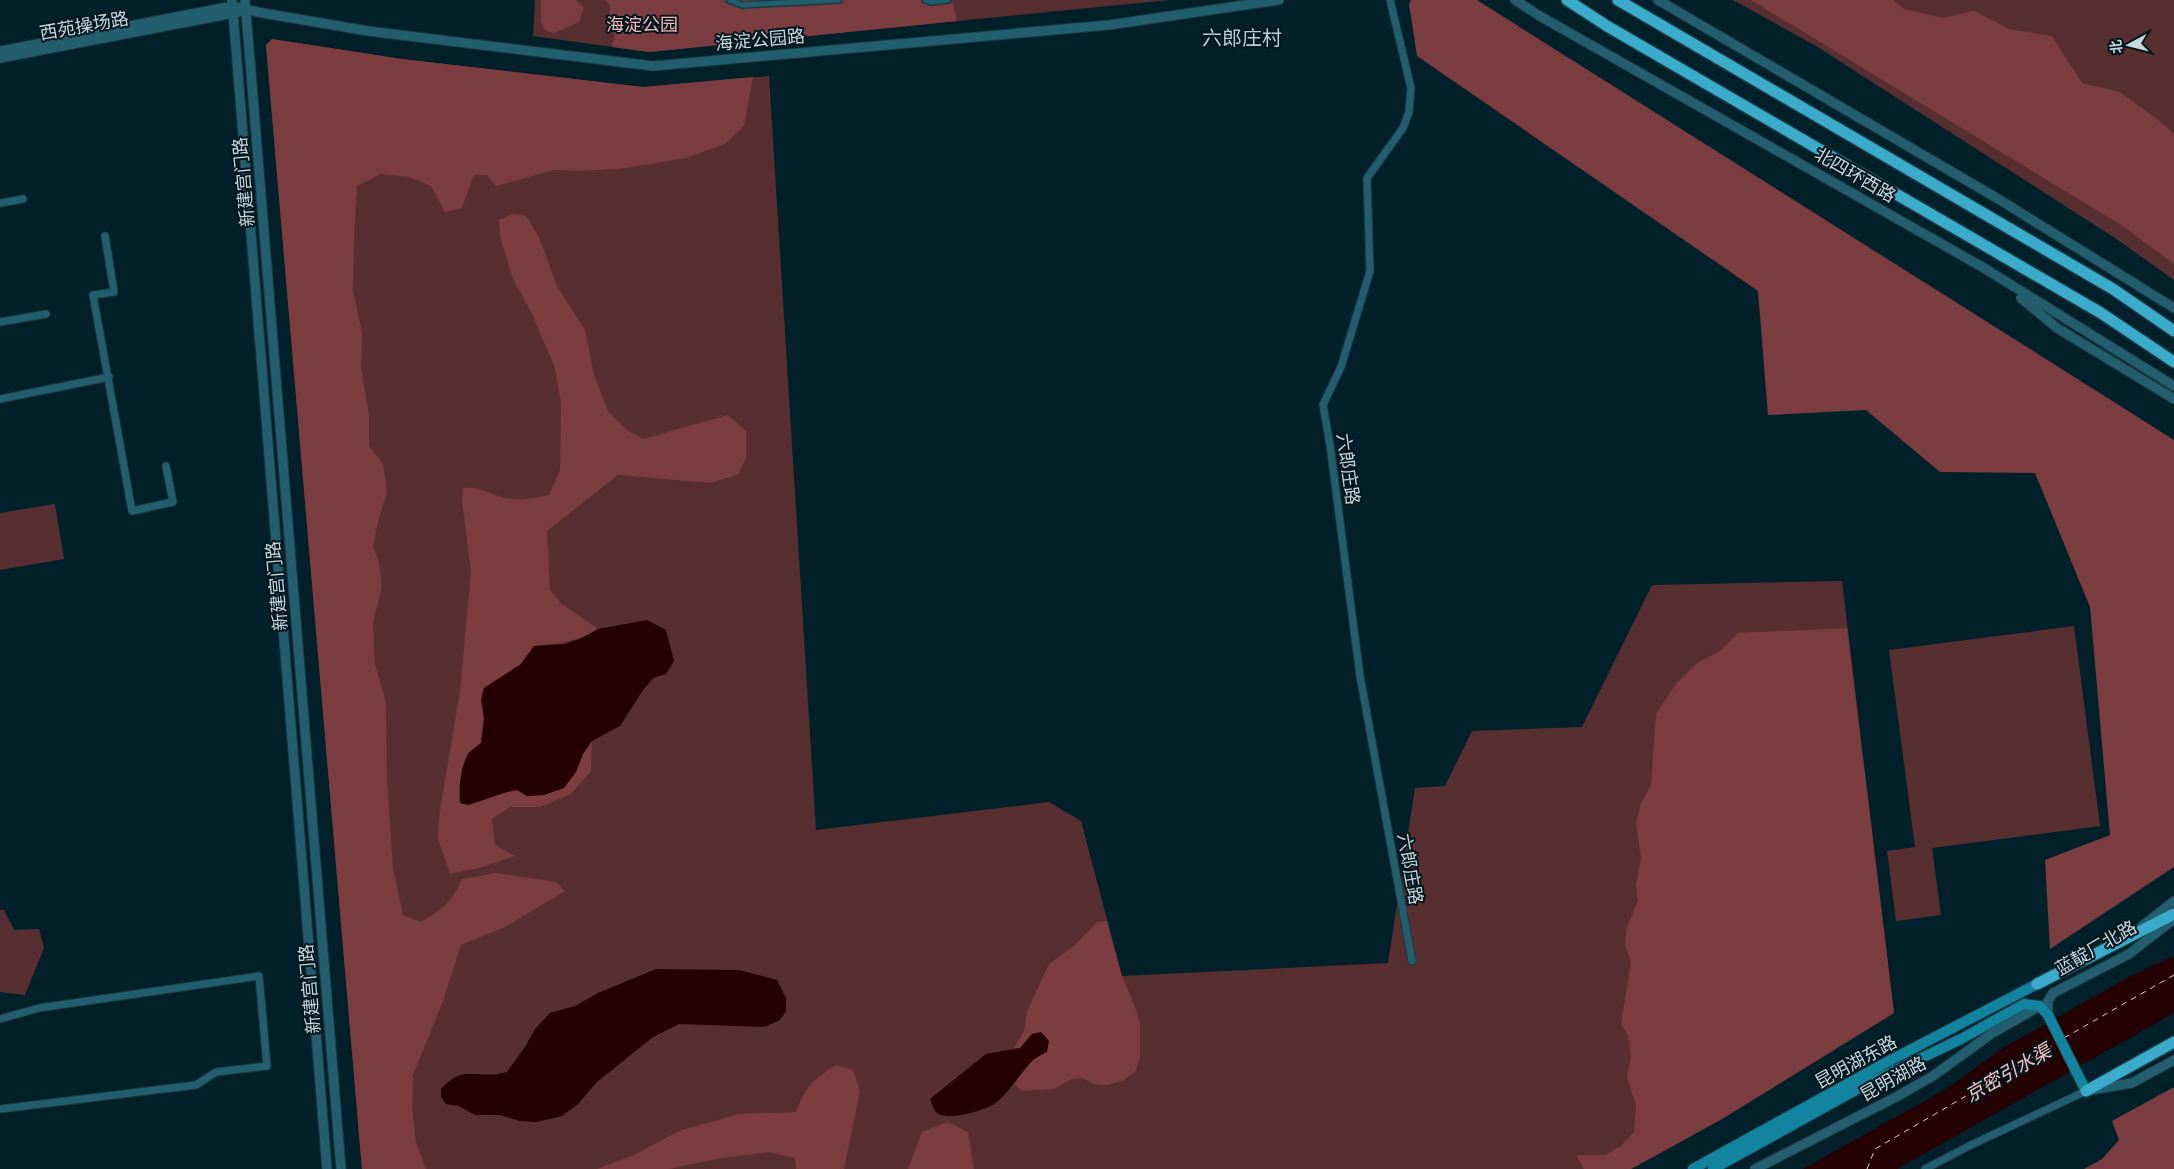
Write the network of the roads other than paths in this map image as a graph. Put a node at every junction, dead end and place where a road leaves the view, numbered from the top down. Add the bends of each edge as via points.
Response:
1 (729, 0) edge
2 (839, 0) edge
3 (925, 0) edge
4 (948, 0) edge
5 (1279, 0) edge
6 (1390, 0) edge
7 (1515, 0) edge
8 (1567, 0) edge
9 (1618, 0) edge
10 (1658, 0) edge
11 (245, 4) edge
12 (233, 7) edge
13 (0, 51) edge
14 (0, 58) edge
15 (23, 199) dead end
16 (0, 203) edge
17 (105, 236) dead end
18 (1984, 268) junction
19 (2174, 308) edge
20 (46, 314) dead end
21 (0, 322) edge
22 (2174, 329) edge
23 (2140, 339) junction
24 (2174, 362) edge
25 (2174, 370) edge
26 (109, 377) junction
27 (2174, 386) edge
28 (0, 399) edge
29 (2174, 400) edge
30 (166, 466) dead end
31 (2174, 901) edge
32 (2174, 914) edge
33 (2174, 919) edge
34 (2124, 940) junction
35 (1412, 961) dead end
36 (2037, 984) joint
37 (2040, 1006) junction
38 (2048, 1014) junction
39 (0, 1018) edge
40 (2174, 1042) edge
41 (2174, 1060) edge
42 (2086, 1091) junction
43 (0, 1109) edge
44 (326, 1169) edge
45 (341, 1169) edge
46 (1693, 1169) edge
47 (1713, 1169) edge
48 (1755, 1169) edge
49 (1925, 1169) edge

1 - 2 street via 742,5
3 - 4 street
5 - 11 street, 海淀公园路 via 1109,24 653,66 368,31
6 - 35 street, 六郎庄路 via 1411,88 1409,112 1403,128 1367,178 1370,271 1341,367 1323,405 1360,676
7 - 18 street, 北四环西路
8 - 23 highway, 北四环西路
9 - 22 highway, 北四环西路 via 2112,289
10 - 19 street
11 - 12 street, 海淀公园路
11 - 45 street, 新建宫门路
12 - 13 street, 西苑操场路
12 - 14 street, 西苑操场路
12 - 44 street, 新建宫门路
15 - 16 street
17 - 26 street via 114,292 93,295
18 - 27 street, 北四环西路
18 - 29 street via 2057,328
20 - 21 street
23 - 24 highway, 北四环西路
23 - 25 highway
26 - 28 street
26 - 30 street via 132,511 174,502
31 - 34 street
32 - 34 highway, 蓝靛厂北路
33 - 38 street, 蓝靛厂北路 via 2129,954 2053,993 2048,1001
34 - 36 highway, 蓝靛厂北路
36 - 46 main road, 昆明湖东路
37 - 38 main road
37 - 47 main road, 昆明湖东路 via 2024,1004 1961,1040 1863,1086
37 - 48 street, 昆明湖路 via 1990,1034 1934,1076
38 - 42 main road
39 - 43 street via 38,1008 259,976 268,1066 216,1072 196,1085
40 - 42 highway
41 - 42 street via 2132,1083
42 - 49 street

